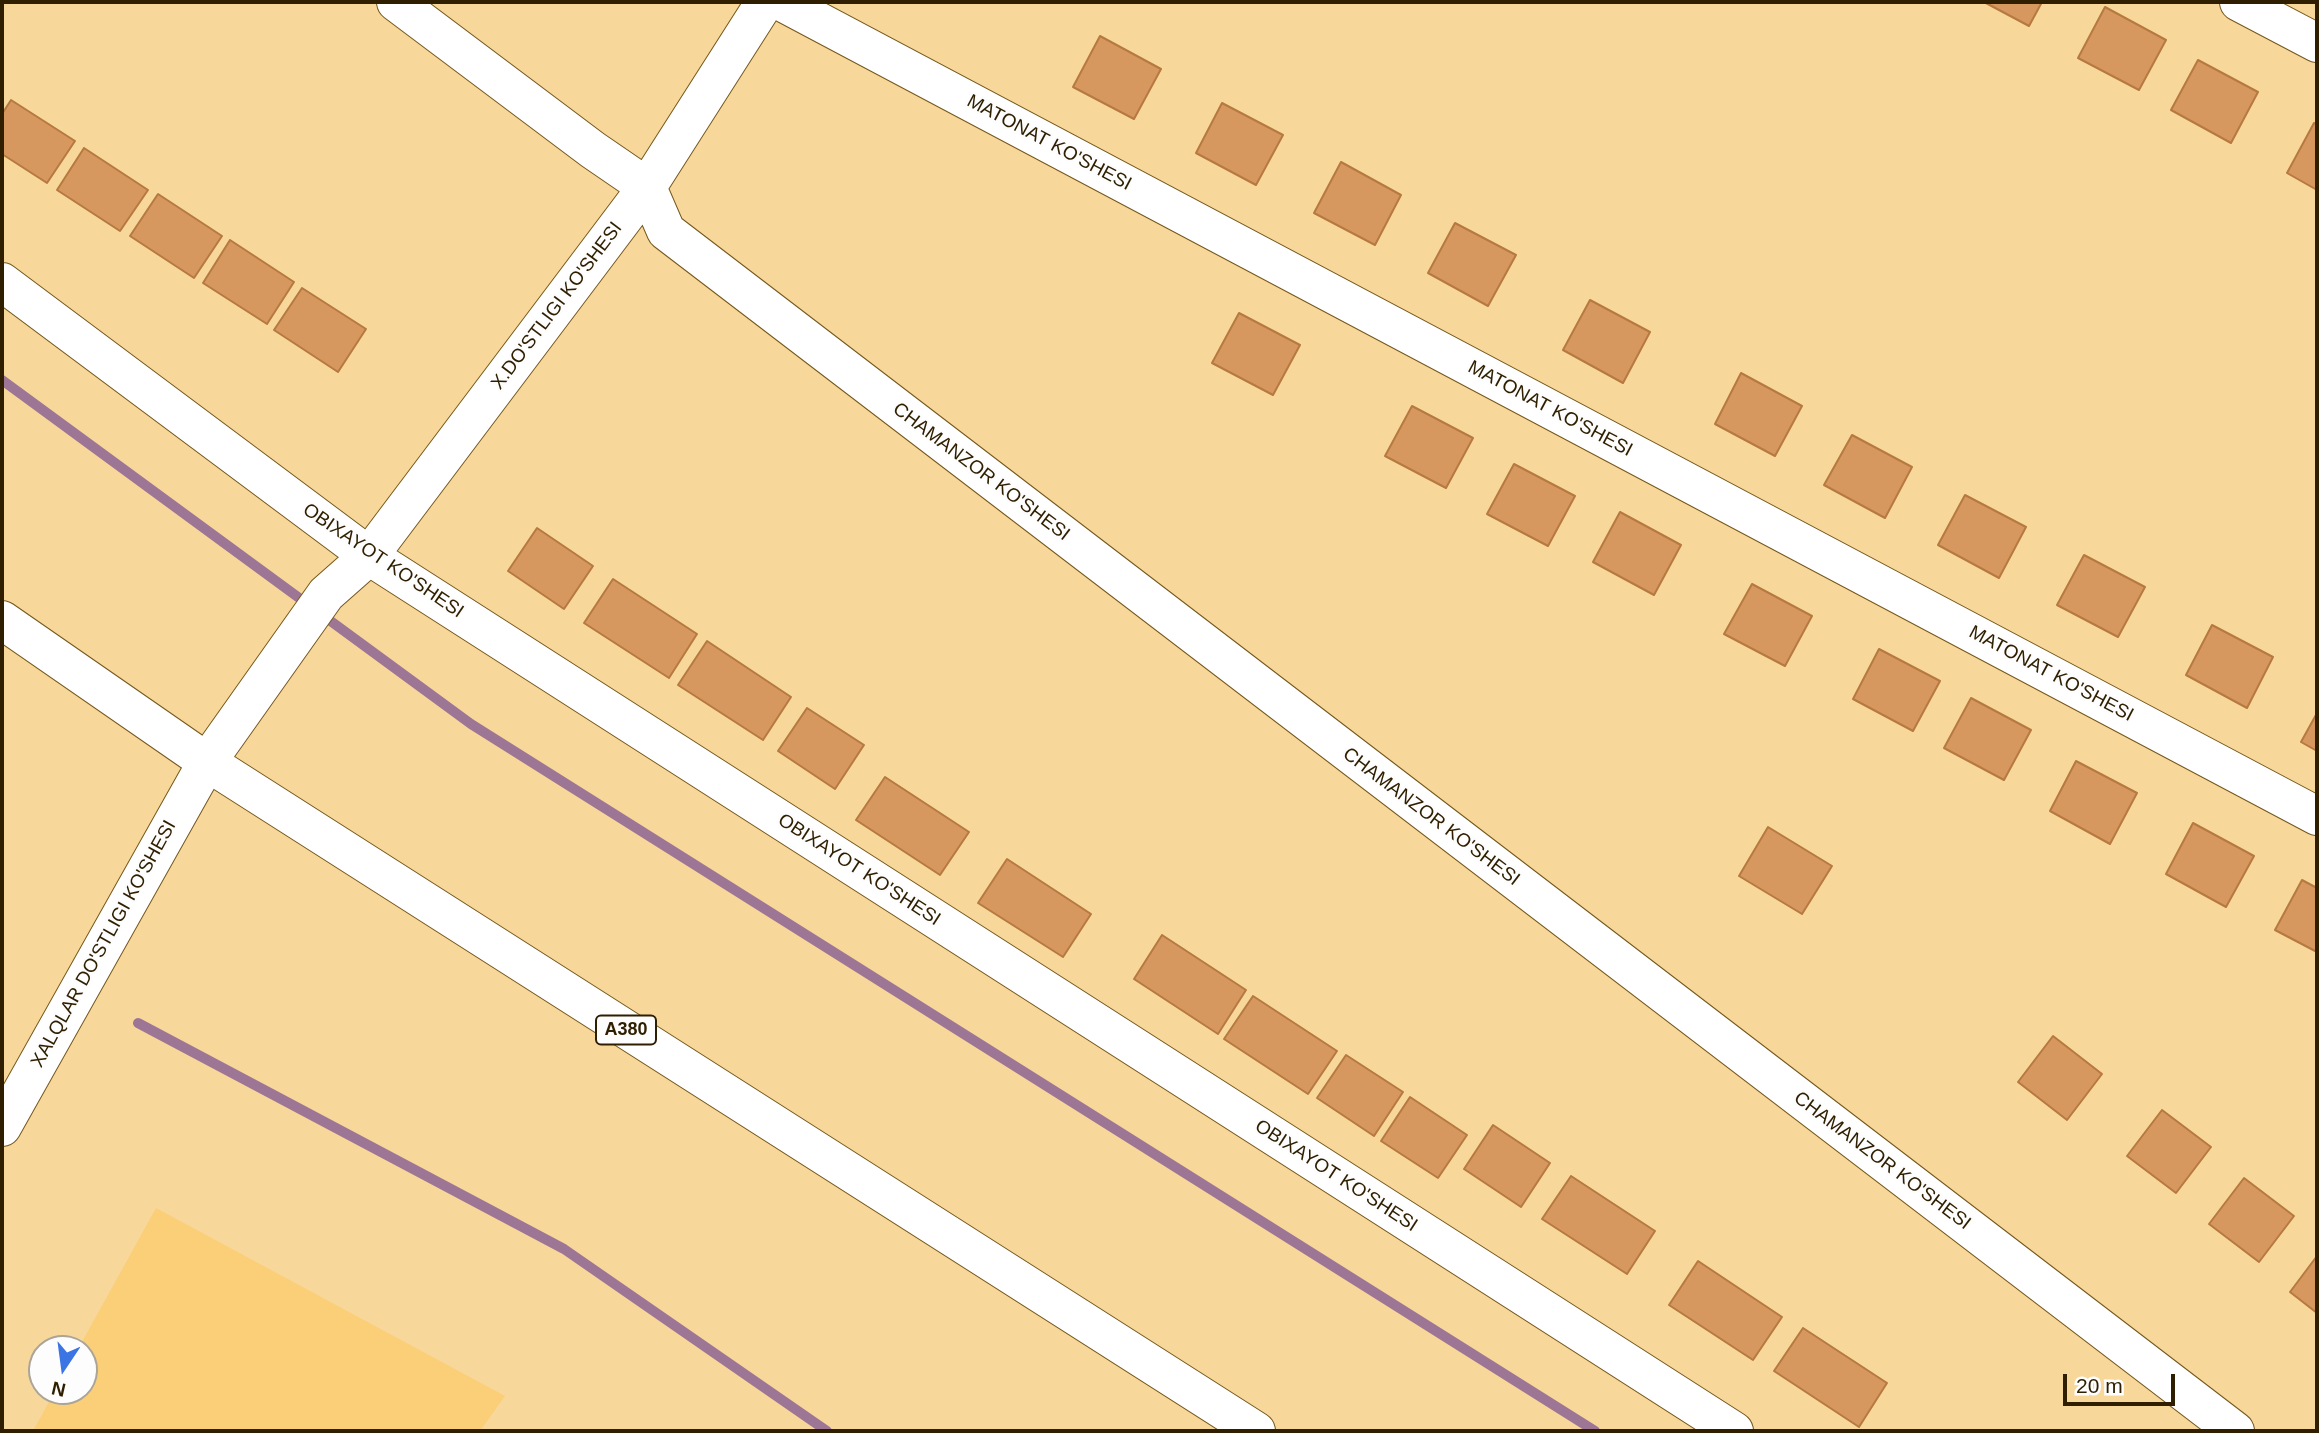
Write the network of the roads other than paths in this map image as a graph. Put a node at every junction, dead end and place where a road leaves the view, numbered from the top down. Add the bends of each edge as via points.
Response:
1 (396, 2) edge
2 (765, 2) edge
3 (782, 2) edge
4 (2239, 2) edge
5 (2317, 43) edge
6 (647, 187) junction
7 (2, 282) edge
8 (369, 556) junction
9 (2, 620) edge
10 (264, 677) joint
11 (207, 762) junction
12 (2317, 816) edge
13 (2, 1127) edge
14 (1256, 1431) edge
15 (1734, 1431) edge
16 (2235, 1431) edge

1 - 6 main road
2 - 6 main road, X.DO'STLIGI KO'SHESI
3 - 12 main road, MATONAT KO'SHESI
4 - 5 main road
6 - 8 main road, X.DO'STLIGI KO'SHESI
6 - 16 main road, CHAMANZOR KO'SHESI via 666,231
7 - 8 main road, OBIXAYOT KO'SHESI
8 - 10 main road, X.DO'STLIGI KO'SHESI via 326,594
8 - 15 main road, OBIXAYOT KO'SHESI
9 - 11 main road, A380
10 - 11 main road, XALQLAR DO'STLIGI KO'SHESI
11 - 13 main road, XALQLAR DO'STLIGI KO'SHESI
11 - 14 main road, A380

